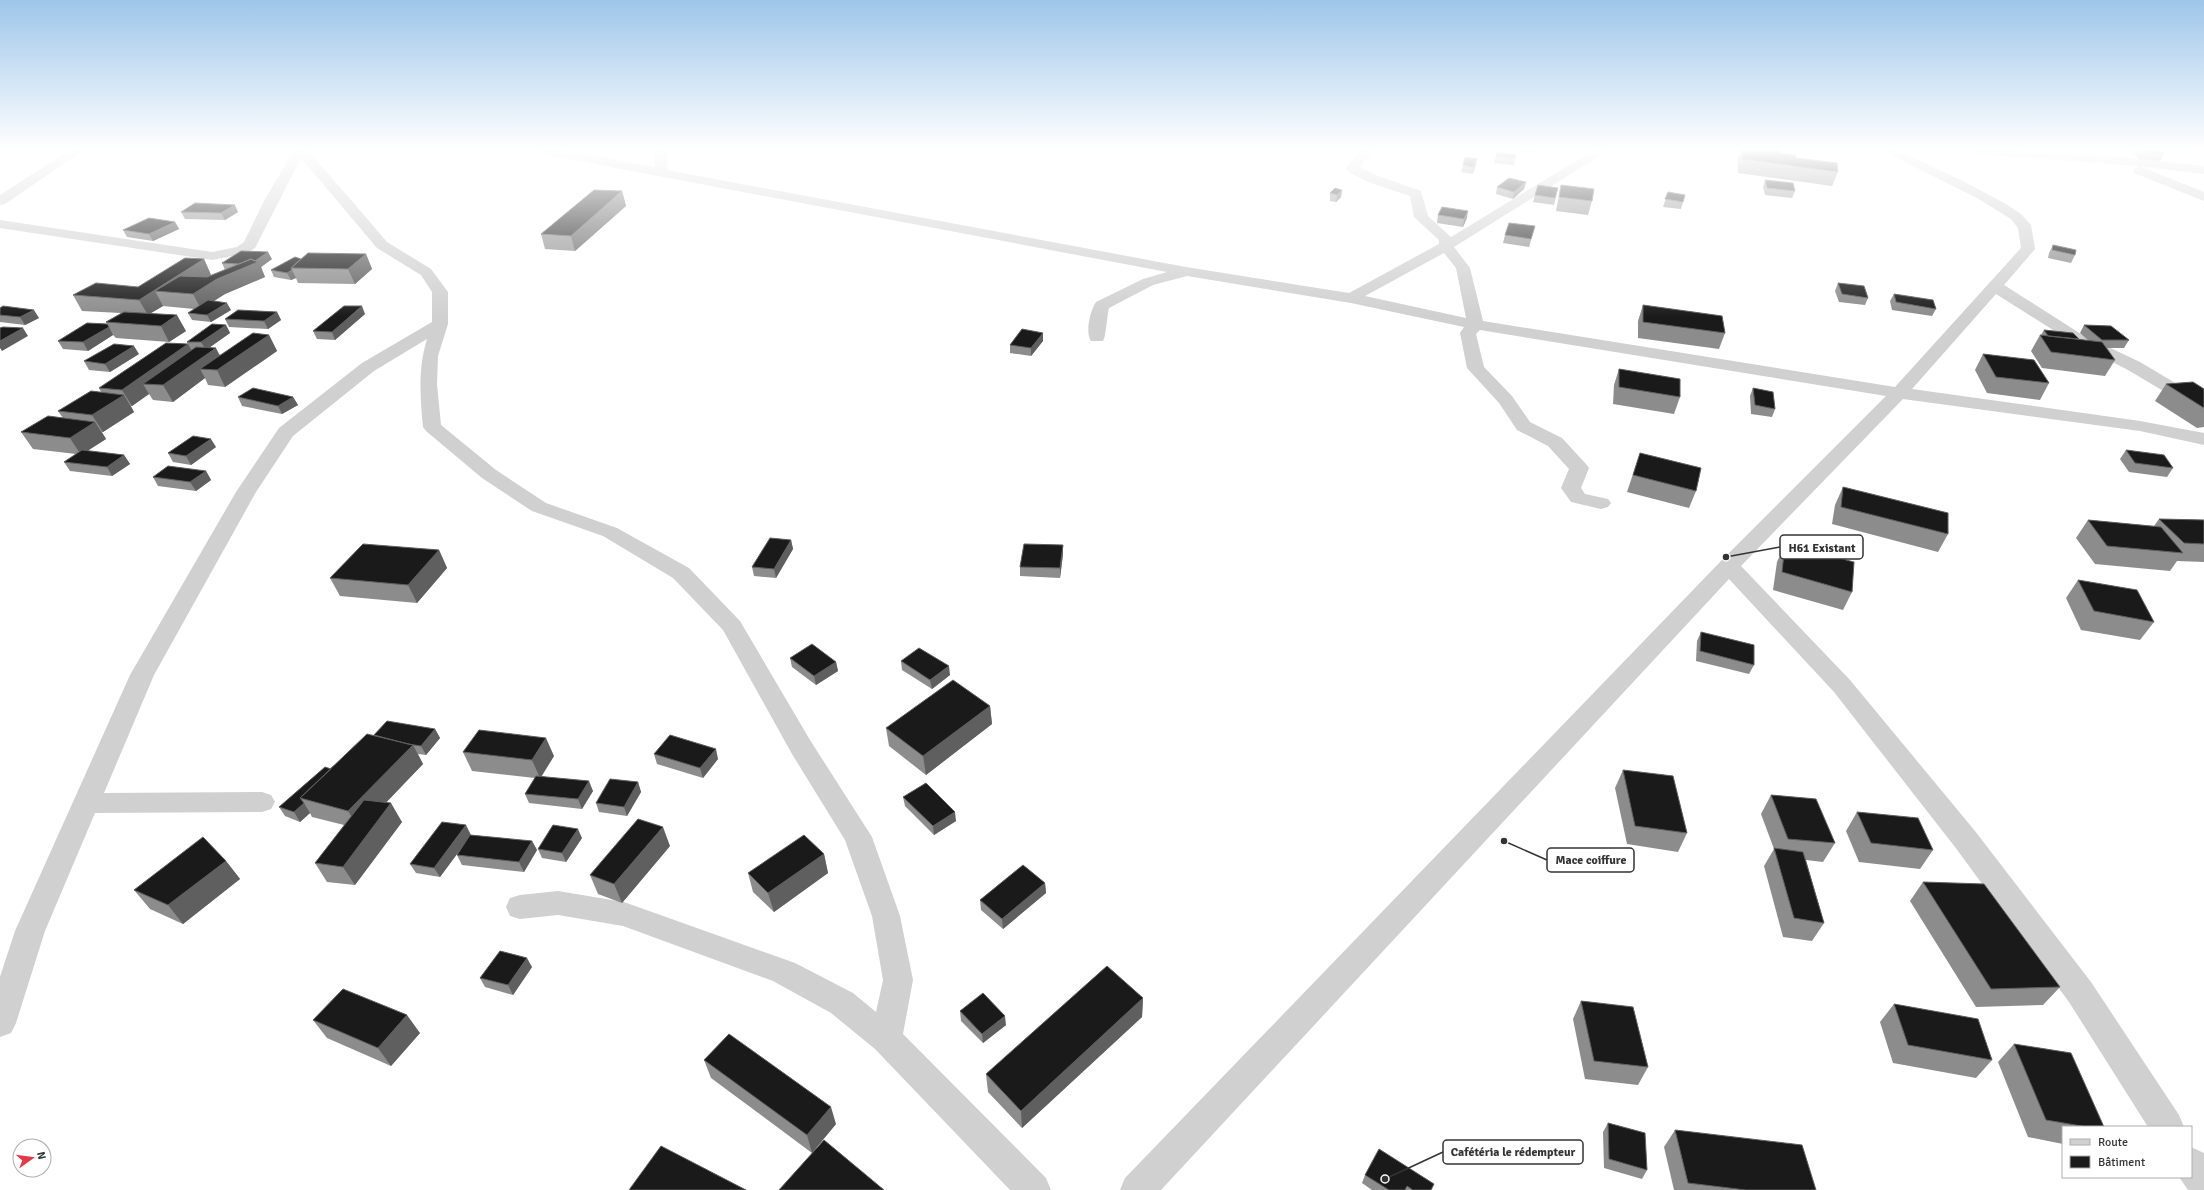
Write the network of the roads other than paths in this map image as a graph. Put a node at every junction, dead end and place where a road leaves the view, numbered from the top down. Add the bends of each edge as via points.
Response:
1 (269, 206) edge
2 (348, 206) edge
3 (835, 206) edge
4 (1419, 206) edge
5 (1512, 206) edge
6 (1998, 206) edge
7 (0, 224) edge
8 (1446, 246) junction
9 (1186, 271) junction
10 (1996, 286) junction
11 (1351, 298) junction
12 (440, 324) junction
13 (1468, 326) junction
14 (1097, 338) dead end
15 (1900, 393) junction
16 (2204, 402) edge
17 (2204, 438) edge
18 (1601, 503) dead end
19 (1729, 566) junction
20 (87, 802) junction
21 (262, 802) dead end
22 (520, 907) dead end
23 (0, 1023) edge
24 (886, 1039) junction
25 (2166, 1126) edge
26 (2192, 1166) edge
27 (2204, 1184) edge
28 (1034, 1190) edge
29 (1138, 1190) edge

1 - 7 street via 250,244 242,250 212,256
2 - 12 street via 382,245 426,272 440,292
3 - 9 street
4 - 8 street via 1421,217 1446,239
5 - 8 street
6 - 10 street via 2024,225 2028,249
8 - 11 street
8 - 13 street via 1463,268
9 - 11 street
9 - 14 street via 1148,282 1102,305 1097,322
10 - 15 street
10 - 16 street via 2075,337
11 - 13 street
12 - 20 street via 368,367 286,432 246,492 142,675
12 - 24 street via 430,356 428,384 432,427 489,474 539,507 610,532 681,573 732,626 801,747 858,837 886,916 898,980
13 - 15 street
13 - 18 street via 1476,368 1506,400 1523,426 1555,442 1579,468 1571,488 1578,498
15 - 17 street via 2140,426
15 - 19 street
19 - 25 street via 1842,686 1965,839 2080,992
19 - 29 street
20 - 21 street
20 - 23 street via 30,931
22 - 24 street via 558,904 624,914 784,972 842,1003
24 - 28 street
26 - 27 street

